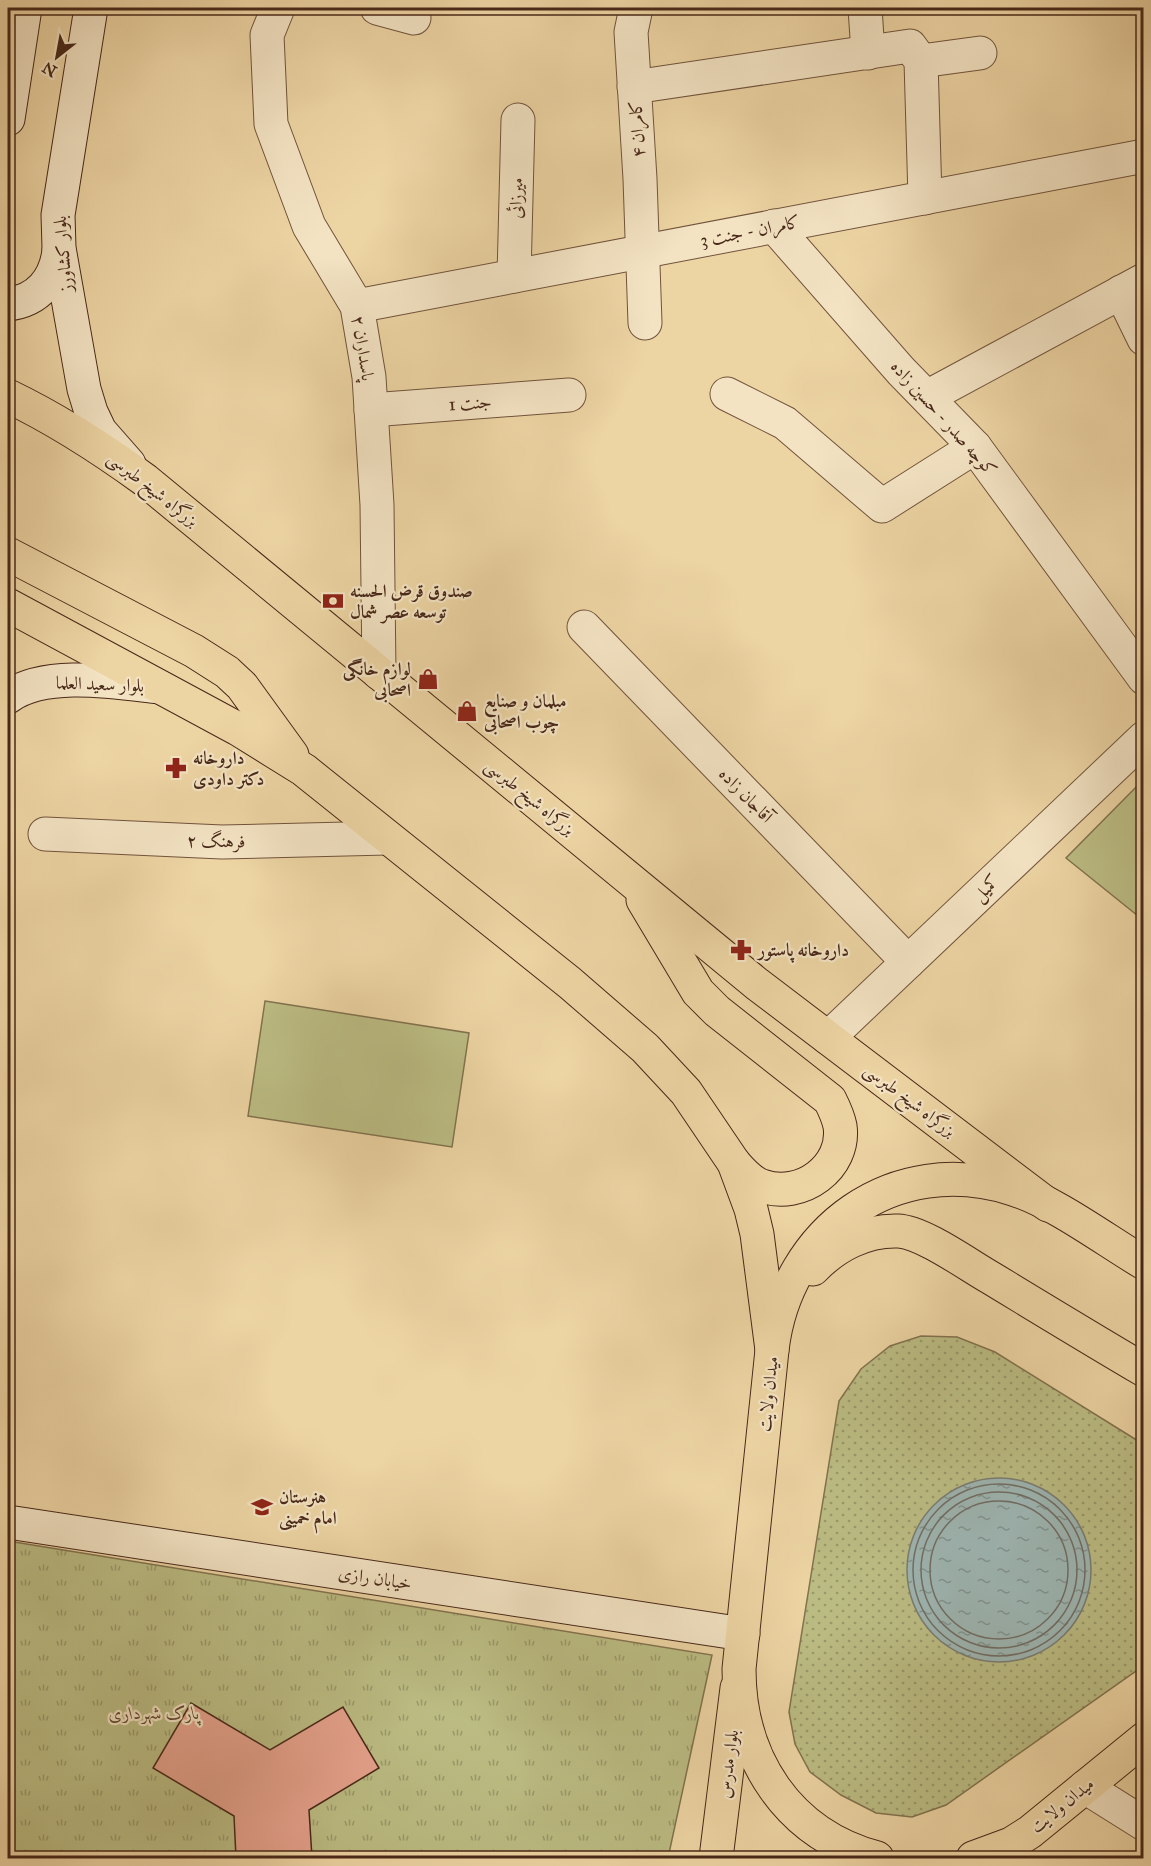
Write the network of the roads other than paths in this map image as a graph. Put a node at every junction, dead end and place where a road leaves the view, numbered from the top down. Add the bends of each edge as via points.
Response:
1 (25, 8) edge
2 (91, 8) edge
3 (278, 8) edge
4 (377, 8) edge
5 (636, 8) edge
6 (865, 8) edge
7 (414, 18) dead end
8 (868, 53) junction
9 (980, 53) dead end
10 (921, 61) junction
11 (634, 87) junction
12 (8, 118) edge
13 (518, 120) dead end
14 (1143, 156) edge
15 (925, 198) junction
16 (774, 226) junction
17 (59, 248) junction
18 (643, 252) junction
19 (514, 276) junction
20 (1132, 286) edge
21 (8, 304) edge
22 (357, 306) junction
23 (645, 322) dead end
24 (1143, 339) edge
25 (727, 394) dead end
26 (569, 395) dead end
27 (8, 396) edge
28 (927, 397) junction
29 (371, 410) junction
30 (43, 414) junction
31 (8, 415) edge
32 (975, 447) junction
33 (145, 480) junction
34 (8, 554) edge
35 (8, 605) edge
36 (584, 627) dead end
37 (379, 673) junction
38 (1143, 678) edge
39 (8, 686) edge
40 (159, 687) junction
41 (1143, 738) edge
42 (304, 770) junction
43 (45, 834) dead end
44 (387, 838) junction
45 (631, 880) junction
46 (908, 962) junction
47 (828, 1038) junction
48 (734, 1163) junction
49 (1048, 1204) junction
50 (1143, 1263) edge
51 (774, 1336) junction
52 (1143, 1370) edge
53 (8, 1522) edge
54 (743, 1634) junction
55 (740, 1668) junction
56 (1143, 1739) edge
57 (1085, 1787) junction
58 (1143, 1824) edge
59 (1030, 1832) junction
60 (716, 1858) edge
61 (877, 1858) edge
62 (973, 1858) edge
63 (998, 1858) edge

1 - 12 street
2 - 17 street, بلوار کشاورز via 58,215
3 - 22 street, پاسداران ۲ via 267,35 272,124 309,226
4 - 7 street
5 - 11 street, کامران ۴ via 631,32
6 - 8 street
8 - 10 street via 910,46
8 - 11 street
9 - 10 street
10 - 15 street
11 - 18 street, کامران ۴
13 - 19 street, میرزائی
14 - 15 street, کامران - جنت 3
15 - 16 street, کامران - جنت 3
16 - 18 street, کامران - جنت 3
16 - 28 street, کوچه صدر - حسین زاده
17 - 21 street via 51,279 40,292
17 - 33 street, بلوار کشاورز via 91,411 112,447
18 - 19 street, کامران - جنت 3
18 - 23 street, کامران ۴
19 - 22 street, کامران - جنت 3
20 - 24 street
20 - 28 street
22 - 29 street, پاسداران ۲
25 - 32 street via 785,423 882,506
26 - 29 street, جنت 1
27 - 30 main road, بزرگراه شیخ طبرسی
28 - 32 street, کوچه صدر - حسین زاده
29 - 37 street, پاسداران ۲ via 377,505
30 - 31 main road via 23,411
30 - 33 main road, بزرگراه شیخ طبرسی
32 - 38 street, کوچه صدر - حسین زاده
33 - 37 main road, بزرگراه شیخ طبرسی
34 - 42 main road via 227,672 242,686
35 - 40 main road
36 - 46 street, آقاجان زاده
37 - 45 main road, بزرگراه شیخ طبرسی
39 - 40 street, بلوار سعید العلما via 59,682
40 - 42 main road
41 - 46 street, کمیل
42 - 44 main road
43 - 44 street, فرهنگ ۲ via 222,842
44 - 48 main road via 570,983 645,1048 686,1092
45 - 47 main road, بزرگراه شیخ طبرسی
45 - 48 main road via 698,992 830,1100 836,1113 840,1127 835,1156 814,1181 780,1190 762,1186 746,1177
46 - 47 street, کمیل
47 - 49 main road, بزرگراه شیخ طبرسی
48 - 51 main road via 757,1234
49 - 50 main road, میدان ولایت
49 - 51 main road, میدان ولایت via 996,1184 959,1179 922,1182 886,1193 853,1210 812,1248 784,1296
51 - 52 main road via 801,1283 828,1254 864,1236 900,1231 928,1241
51 - 54 main road, میدان ولایت
53 - 54 street, خیابان رازی
54 - 55 main road, میدان ولایت
55 - 60 main road, بلوار مدرس
55 - 61 main road, میدان ولایت via 744,1724 757,1759 776,1791 824,1836
56 - 57 main road, میدان ولایت
57 - 58 street
57 - 59 main road, میدان ولایت
59 - 62 main road, میدان ولایت via 1011,1844
59 - 63 main road

